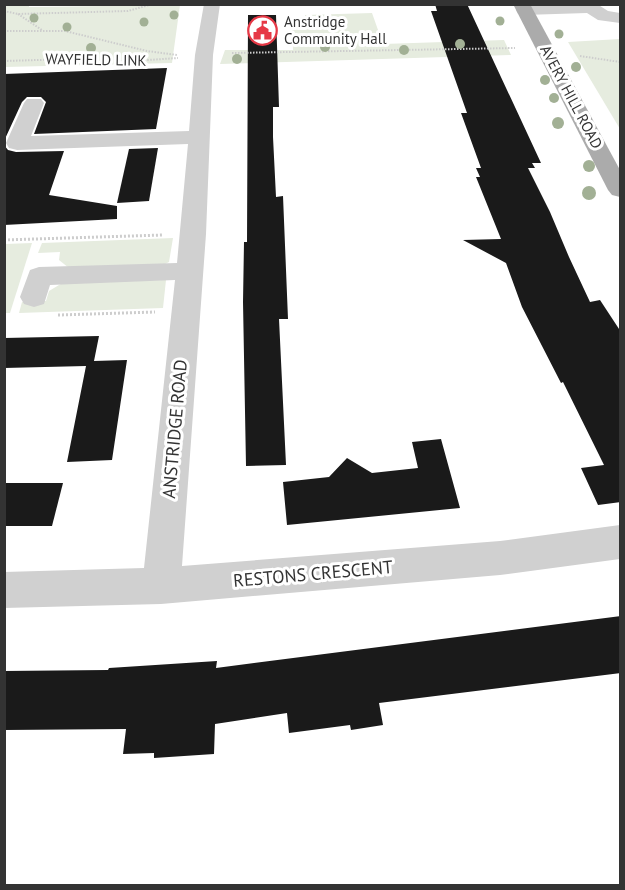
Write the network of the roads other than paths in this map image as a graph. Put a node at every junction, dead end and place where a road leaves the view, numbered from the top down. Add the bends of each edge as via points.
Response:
1 (212, 4) edge
2 (590, 6) edge
3 (523, 7) edge
4 (621, 18) edge
5 (34, 103) dead end
6 (200, 138) junction
7 (17, 143) junction
8 (8, 166) dead end
9 (621, 190) edge
10 (189, 271) junction
11 (42, 287) road end
12 (621, 542) edge
13 (161, 586) junction
14 (4, 590) edge

1 - 6 street, ANSTRIDGE ROAD via 204,55
2 - 3 street
2 - 4 street via 604,16
3 - 9 main road, AVERY HILL ROAD
5 - 7 street
6 - 7 street
6 - 10 street, ANSTRIDGE ROAD
7 - 8 street
10 - 11 street
10 - 13 street, ANSTRIDGE ROAD
12 - 13 street, RESTONS CRESCENT via 500,558
13 - 14 street, RESTONS CRESCENT

